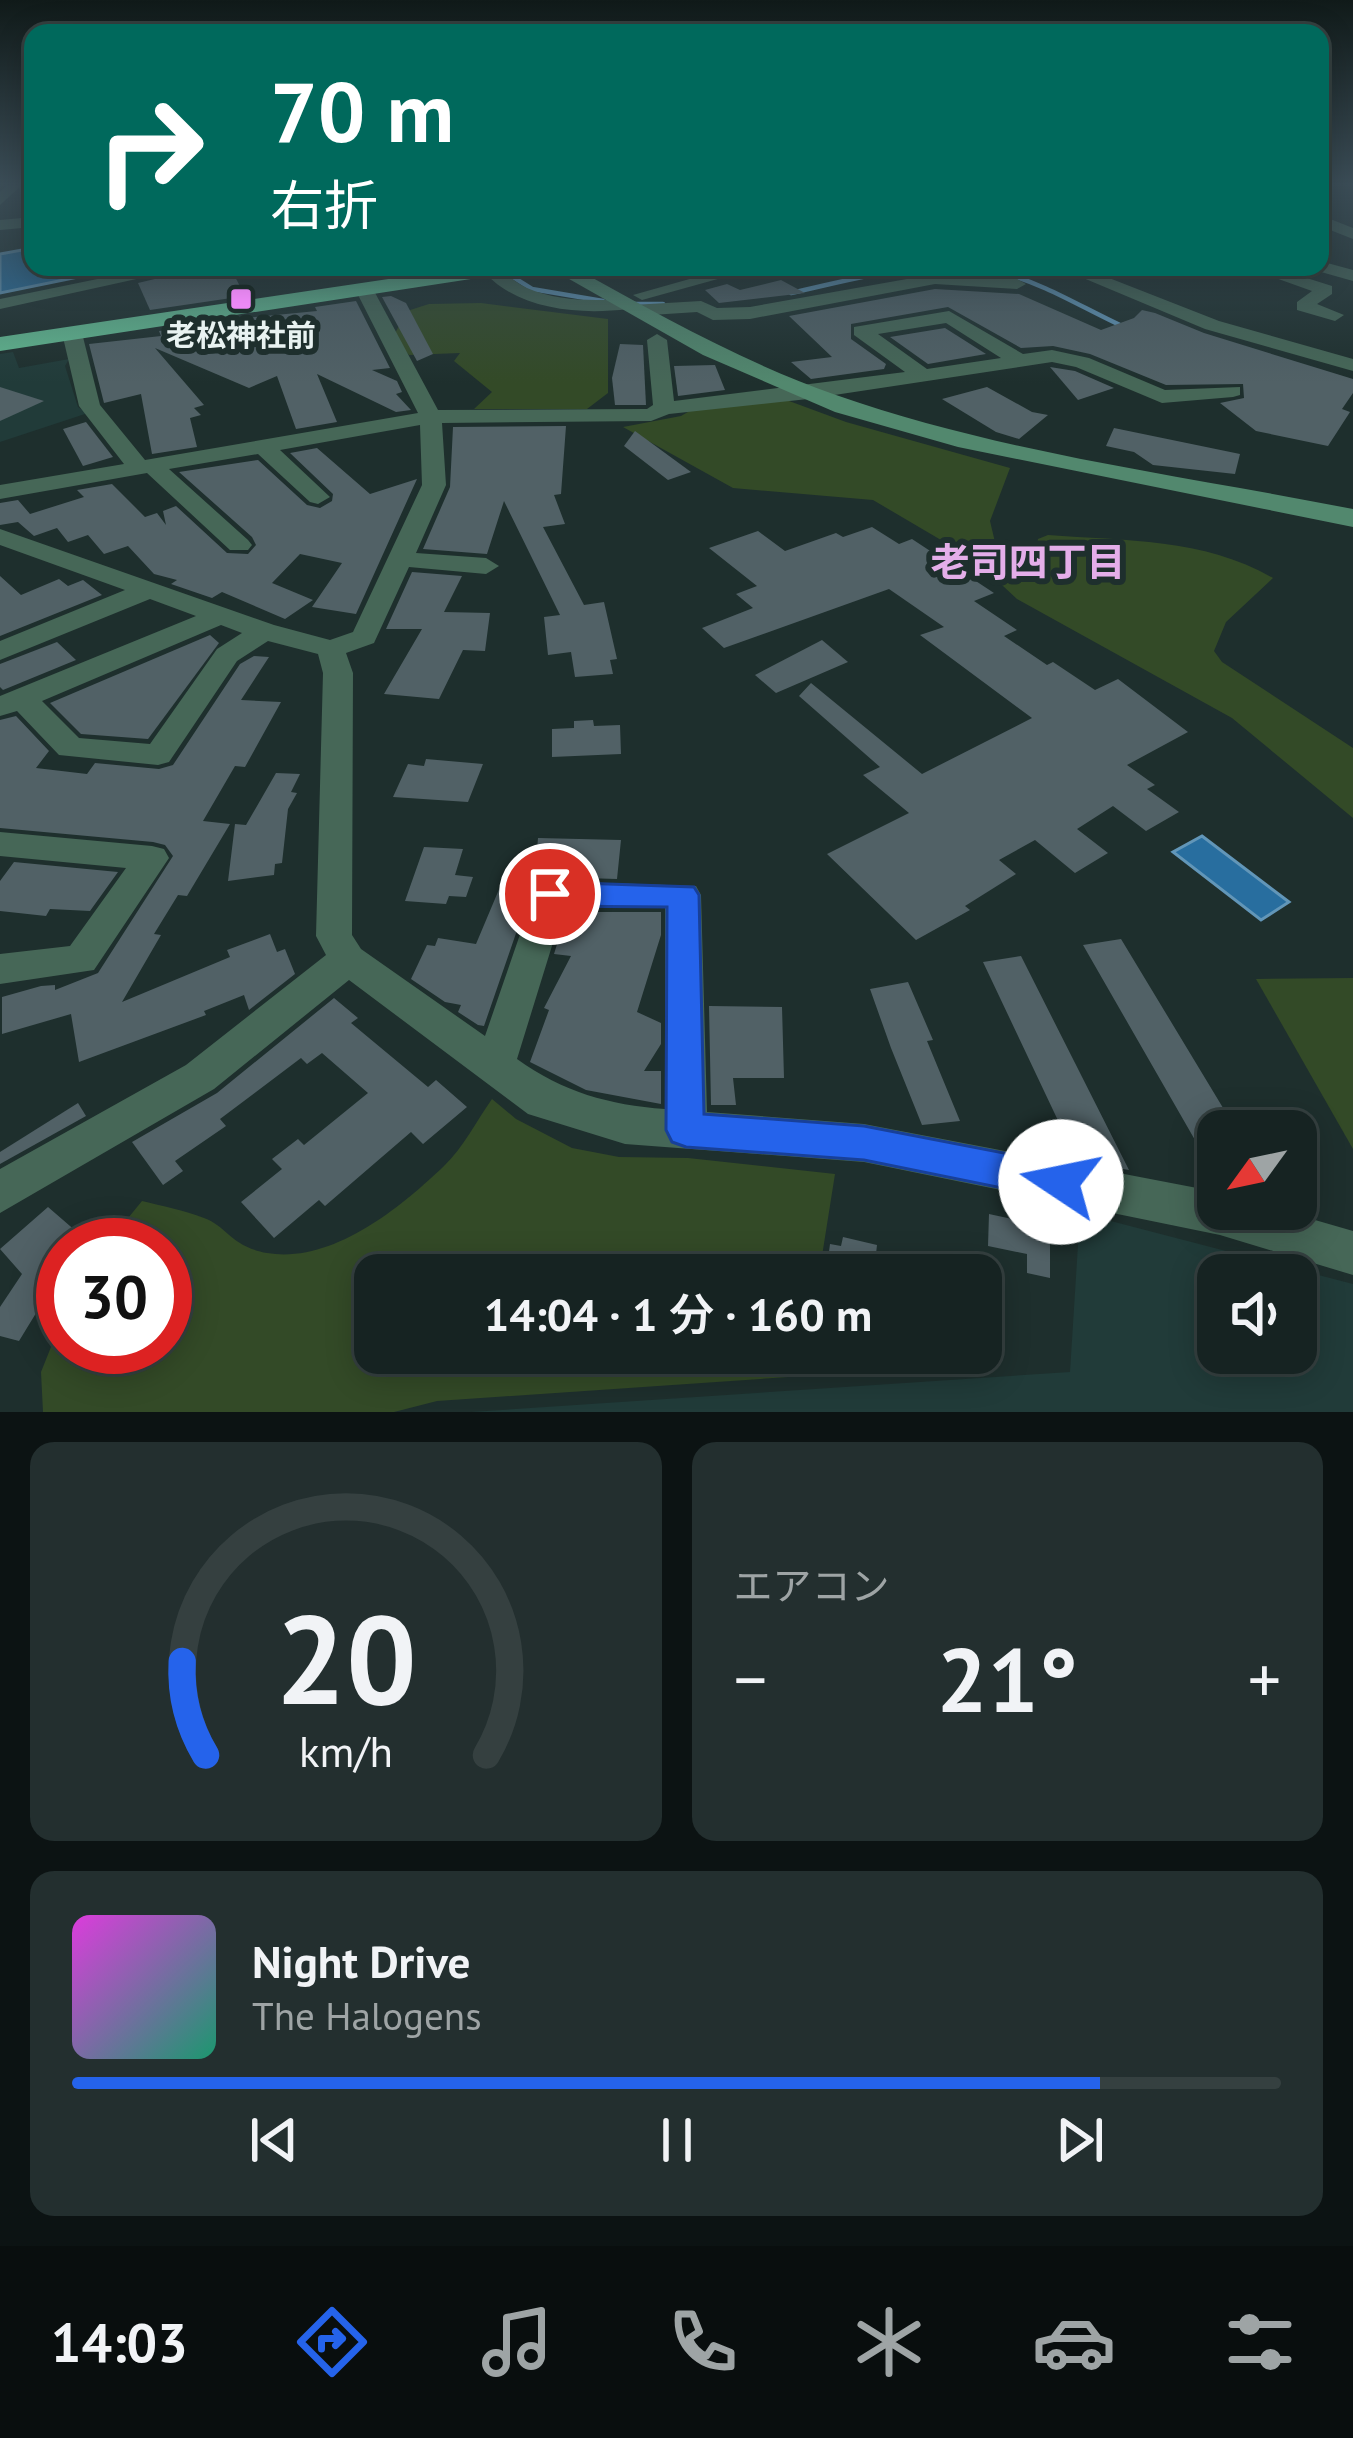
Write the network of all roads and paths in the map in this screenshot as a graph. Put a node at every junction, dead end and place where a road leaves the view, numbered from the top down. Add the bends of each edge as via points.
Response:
1 (138, 276) edge
2 (449, 276) edge
3 (502, 276) edge
4 (574, 276) edge
5 (722, 276) edge
6 (1089, 276) edge
7 (1282, 276) edge
8 (1017, 284) dead end
9 (364, 289) junction
10 (0, 304) edge
11 (626, 305) junction
12 (1251, 311) dead end
13 (1335, 315) dead end
14 (1226, 329) junction
15 (72, 333) junction
16 (657, 340) dead end
17 (0, 344) edge
18 (1342, 357) edge
19 (1020, 361) junction
20 (924, 376) junction
21 (1233, 391) dead end
22 (808, 393) junction
23 (664, 408) junction
24 (431, 417) junction
25 (263, 446) junction
26 (145, 467) junction
27 (0, 492) edge
28 (318, 497) dead end
29 (1353, 518) edge
30 (0, 537) edge
31 (239, 545) dead end
32 (400, 559) junction
33 (486, 566) dead end
34 (143, 592) junction
35 (217, 616) junction
36 (264, 631) junction
37 (331, 649) junction
38 (0, 651) edge
39 (11, 703) edge
40 (0, 844) edge
41 (348, 958) junction
42 (0, 969) edge
43 (495, 1066) junction
44 (686, 1130) junction
45 (0, 1192) edge
46 (1353, 1252) edge

1 - 10 street
2 - 9 highway
3 - 11 street via 502,284 547,299
4 - 11 street
5 - 11 street
6 - 14 street
7 - 13 street via 1332,292 1303,306
8 - 11 street via 935,279 750,314
9 - 15 highway
9 - 24 street
11 - 22 street
12 - 14 street
14 - 18 street
15 - 17 highway
15 - 26 street via 90,406
16 - 23 street
19 - 20 street
19 - 20 street via 949,317 861,331
19 - 21 street via 1082,362 1162,398
20 - 22 street
22 - 23 street
22 - 29 street via 958,439
23 - 24 street via 651,415
24 - 25 street
24 - 32 street via 434,485
25 - 26 street
25 - 28 street
26 - 27 street
26 - 31 street
30 - 34 street
32 - 33 street
32 - 37 street via 364,637
34 - 35 street
34 - 38 street
35 - 36 street
35 - 39 street
36 - 37 street
36 - 39 street via 226,656 158,754 70,748
37 - 41 street via 338,673 334,935
40 - 42 street via 152,858 81,960
41 - 43 street
41 - 45 street via 200,1078
43 - 44 street via 543,1101 625,1125
43 - 44 street via 550,894 683,895
44 - 46 street via 864,1143 1220,1214

